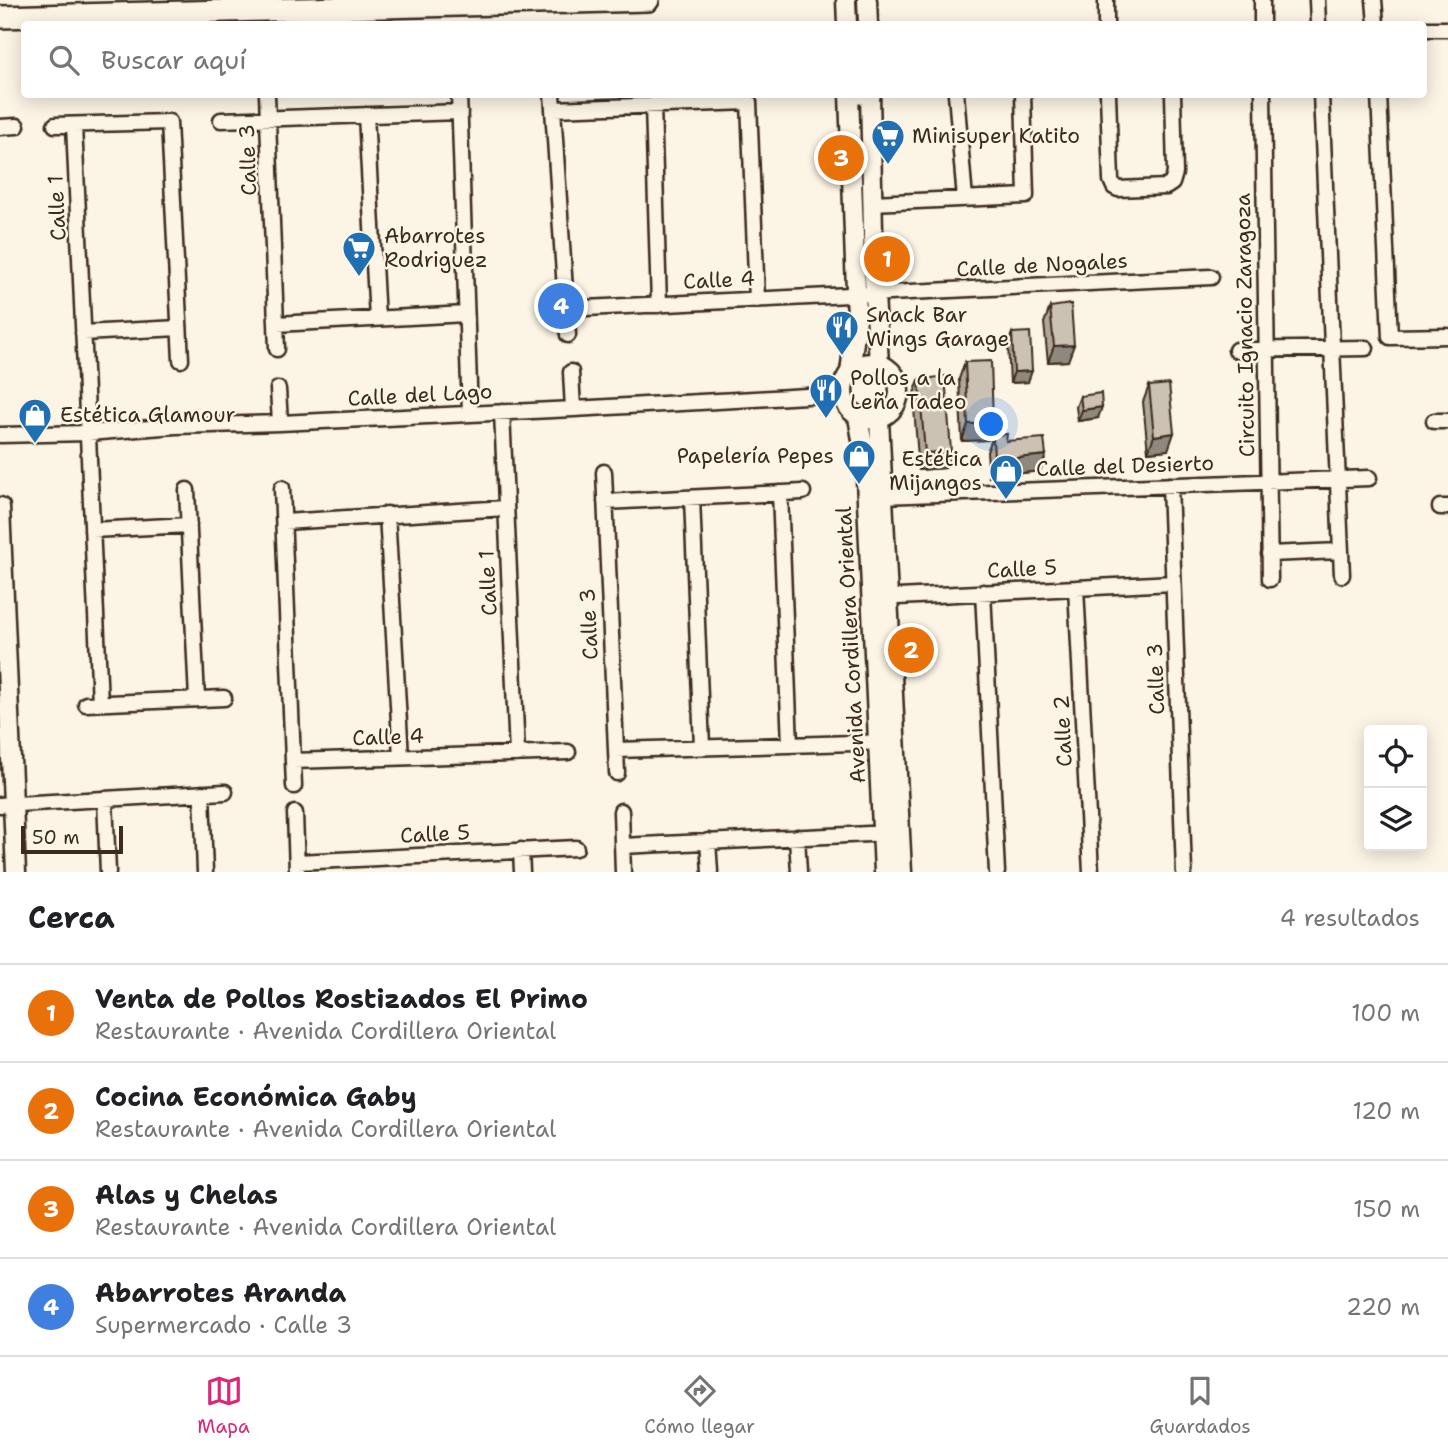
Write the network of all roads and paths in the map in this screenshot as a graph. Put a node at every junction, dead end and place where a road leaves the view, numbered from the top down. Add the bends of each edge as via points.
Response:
1 (648, 0) edge
2 (846, 0) edge
3 (867, 0) edge
4 (1106, 0) edge
5 (1262, 0) edge
6 (1317, 0) edge
7 (1374, 0) edge
8 (512, 2) edge
9 (456, 3) edge
10 (0, 17) edge
11 (847, 21) edge
12 (867, 21) edge
13 (1107, 21) edge
14 (1262, 21) edge
15 (1318, 21) edge
16 (1376, 21) edge
17 (1427, 29) edge
18 (1448, 29) edge
19 (267, 98) edge
20 (459, 98) edge
21 (849, 98) edge
22 (870, 98) edge
23 (956, 98) edge
24 (1023, 98) edge
25 (1108, 98) edge
26 (1173, 98) edge
27 (1263, 98) edge
28 (1321, 98) edge
29 (1379, 98) edge
30 (552, 102) edge
31 (653, 106) junction
32 (460, 112) junction
33 (366, 115) junction
34 (268, 118) junction
35 (221, 120) dead end
36 (55, 125) dead end
37 (74, 125) junction
38 (0, 127) edge
39 (17, 127) dead end
40 (965, 199) junction
41 (872, 203) junction
42 (1211, 277) dead end
43 (875, 294) junction
44 (856, 295) junction
45 (757, 300) junction
46 (659, 304) junction
47 (566, 309) junction
48 (466, 314) junction
49 (377, 319) junction
50 (276, 324) junction
51 (179, 328) junction
52 (83, 333) junction
53 (568, 335) dead end
54 (1448, 336) edge
55 (1366, 348) dead end
56 (277, 349) dead end
57 (1333, 349) junction
58 (1265, 350) junction
59 (1236, 351) dead end
60 (181, 360) dead end
61 (879, 364) junction
62 (571, 372) dead end
63 (850, 372) junction
64 (278, 389) dead end
65 (842, 394) junction
66 (573, 410) junction
67 (502, 412) junction
68 (470, 414) junction
69 (858, 417) junction
70 (879, 419) junction
71 (280, 423) junction
72 (88, 433) junction
73 (0, 435) edge
74 (604, 472) dead end
75 (1369, 478) dead end
76 (1339, 479) junction
77 (1268, 482) junction
78 (1170, 485) junction
79 (282, 488) dead end
80 (187, 490) dead end
81 (803, 492) dead end
82 (780, 493) junction
83 (882, 496) junction
84 (692, 498) junction
85 (605, 502) junction
86 (506, 508) junction
87 (387, 514) junction
88 (0, 517) edge
89 (284, 522) junction
90 (189, 525) junction
91 (92, 530) junction
92 (1340, 551) junction
93 (1269, 554) junction
94 (1342, 575) dead end
95 (1270, 579) dead end
96 (1173, 583) junction
97 (1076, 587) junction
98 (983, 592) junction
99 (881, 598) junction
100 (224, 698) dead end
101 (197, 699) junction
102 (887, 742) junction
103 (790, 745) junction
104 (702, 747) junction
105 (616, 750) junction
106 (568, 752) dead end
107 (517, 754) junction
108 (401, 757) junction
109 (293, 761) junction
110 (617, 773) dead end
111 (294, 786) dead end
112 (225, 792) dead end
113 (202, 793) junction
114 (105, 799) junction
115 (6, 804) edge
116 (621, 811) dead end
117 (295, 813) dead end
118 (891, 832) junction
119 (797, 837) junction
120 (708, 842) junction
121 (622, 846) junction
122 (576, 848) dead end
123 (521, 850) junction
124 (406, 856) junction
125 (297, 867) edge
126 (16, 872) edge
127 (108, 872) edge
128 (205, 872) edge
129 (407, 872) edge
130 (522, 872) edge
131 (623, 872) edge
132 (710, 872) edge
133 (799, 872) edge
134 (884, 872) edge
135 (902, 872) edge
136 (997, 872) edge
137 (1091, 872) edge
138 (1184, 872) edge

1 - 8 main road
2 - 11 street
3 - 12 street
4 - 13 street
5 - 14 street
6 - 15 street
7 - 16 street
8 - 9 main road
9 - 10 main road
17 - 18 street
19 - 34 street, Calle 3
20 - 32 street
21 - 44 street
22 - 41 street
23 - 40 street
24 - 40 street via 1026,196
25 - 26 street via 1111,180 1118,189 1172,183
27 - 58 street, Circuito Ignacio Zaragoza
28 - 57 street
29 - 54 street via 1390,337
30 - 31 street
30 - 47 street
31 - 45 street via 750,102
31 - 46 street
32 - 33 street
32 - 48 street
33 - 34 street
33 - 49 street
34 - 35 street
34 - 50 street, Calle 3
36 - 37 street
37 - 51 street via 169,122
37 - 52 street, Calle 1
38 - 39 street
40 - 41 street
41 - 43 street
42 - 43 street, Calle de Nogales
43 - 44 street, Calle 4
43 - 61 street
44 - 45 street, Calle 4
44 - 63 street
45 - 46 street, Calle 4
46 - 47 street, Calle 4
47 - 53 street
48 - 49 street
48 - 68 street
49 - 50 street
50 - 56 street, Calle 3
51 - 52 street
51 - 60 street
52 - 72 street, Calle 1
55 - 57 street
57 - 58 street
57 - 76 street
58 - 59 street
58 - 77 street, Circuito Ignacio Zaragoza
61 - 63 street via 869,363
61 - 70 street via 896,377 899,397 895,407
62 - 66 street
63 - 65 street
64 - 71 street
65 - 66 street, Calle del Lago
65 - 69 street
66 - 67 street, Calle del Lago
67 - 68 street, Calle del Lago
67 - 86 street, Calle 1
68 - 71 street, Calle del Lago
69 - 70 street
69 - 99 street, Avenida Cordillera Oriental
70 - 83 street, Avenida Cordillera Oriental
71 - 72 street, Calle del Lago
72 - 73 street, Calle del Lago
72 - 91 street, Calle 1
74 - 85 street, Calle 3
75 - 76 street, Calle del Desierto
76 - 77 street, Calle del Desierto
76 - 92 street
77 - 78 street, Calle del Desierto
77 - 93 street, Circuito Ignacio Zaragoza
78 - 83 street, Calle del Desierto
78 - 96 street, Calle 3
79 - 89 street
80 - 90 street
81 - 82 street
82 - 84 street
82 - 103 street
83 - 99 street, Avenida Cordillera Oriental
84 - 85 street
84 - 104 street
85 - 105 street, Calle 3
86 - 87 street
86 - 107 street, Calle 1
87 - 89 street
87 - 108 street
88 - 115 street
89 - 109 street
90 - 91 street
90 - 101 street
91 - 101 street, Calle 1 via 93,704
92 - 93 street
92 - 94 street
93 - 95 street, Circuito Ignacio Zaragoza
96 - 97 street, Calle 5
96 - 138 street, Calle 3
97 - 98 street, Calle 5
97 - 137 street, Calle 2
98 - 99 street, Calle 5
98 - 136 street
99 - 102 street, Avenida Cordillera Oriental
100 - 101 street
102 - 103 street
102 - 118 street, Avenida Cordillera Oriental
103 - 104 street
104 - 105 street
105 - 110 street, Calle 3
106 - 107 street, Calle 4
107 - 108 street, Calle 4
108 - 109 street, Calle 4
109 - 111 street
112 - 113 street
113 - 114 street
113 - 128 street
114 - 115 street
114 - 127 street
115 - 126 street
116 - 121 street
117 - 125 street
118 - 119 street
118 - 134 street, Avenida Cordillera Oriental
118 - 135 street, Avenida Cordillera Oriental
119 - 120 street
119 - 133 street
120 - 121 street
120 - 132 street
121 - 131 street
122 - 123 street, Calle 5
123 - 124 street, Calle 5
123 - 130 street
124 - 125 street, Calle 5
124 - 129 street

